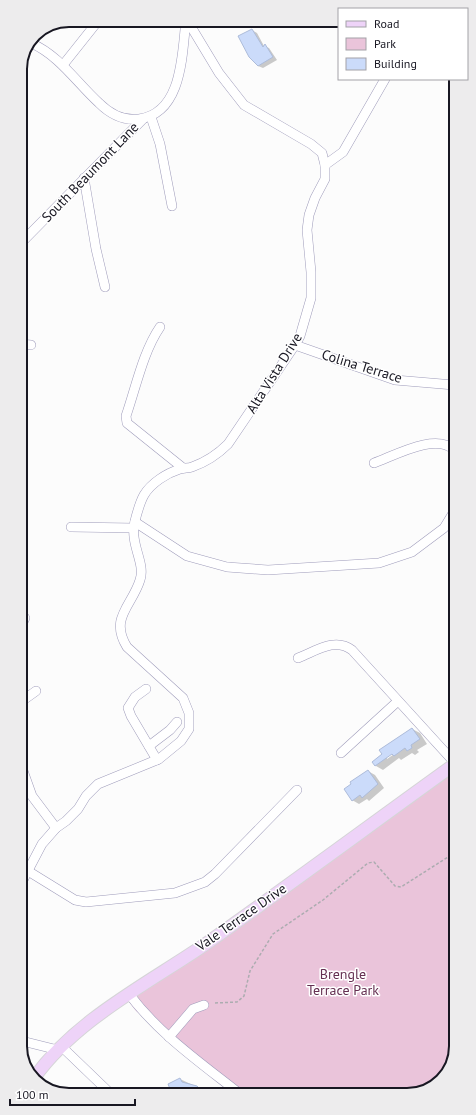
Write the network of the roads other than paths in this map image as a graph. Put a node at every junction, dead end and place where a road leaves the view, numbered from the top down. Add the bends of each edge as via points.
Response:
1 (93, 27) edge
2 (186, 27) edge
3 (191, 27) edge
4 (35, 45) edge
5 (63, 65) junction
6 (384, 80) edge
7 (147, 118) junction
8 (325, 165) junction
9 (84, 178) junction
10 (172, 206) dead end
11 (27, 236) edge
12 (105, 287) dead end
13 (160, 327) dead end
14 (27, 345) edge
15 (31, 345) dead end
16 (295, 345) junction
17 (449, 384) edge
18 (449, 448) edge
19 (374, 464) dead end
20 (183, 468) junction
21 (449, 520) edge
22 (134, 525) junction
23 (71, 527) dead end
24 (298, 658) dead end
25 (146, 689) dead end
26 (36, 691) dead end
27 (27, 697) edge
28 (398, 701) junction
29 (177, 722) dead end
30 (149, 746) junction
31 (341, 753) dead end
32 (449, 757) edge
33 (157, 760) junction
34 (449, 768) edge
35 (27, 782) edge
36 (297, 790) dead end
37 (56, 828) junction
38 (28, 871) joint
39 (129, 994) junction
40 (204, 1005) dead end
41 (169, 1037) junction
42 (27, 1042) edge
43 (60, 1048) junction
44 (38, 1074) edge
45 (104, 1088) edge
46 (233, 1088) edge

1 - 5 street
2 - 7 street, South Beaumont Lane via 176,85 164,106
3 - 8 street via 219,73 244,105 311,144 322,153
4 - 5 street
5 - 7 street via 110,112 126,119
6 - 8 street via 343,152
7 - 9 street, South Beaumont Lane
7 - 10 street via 160,144
8 - 16 street, Alta Vista Drive via 325,180 314,198 307,230 312,272 311,298
9 - 11 street, South Beaumont Lane
9 - 12 street
13 - 20 street via 153,337 126,416 127,423
14 - 15 street
16 - 17 street, Colina Terrace via 395,380
16 - 20 street, Alta Vista Drive via 228,444 218,453 192,467
18 - 19 street via 440,443 426,443
20 - 22 street, Alta Vista Drive via 166,475 144,495
21 - 22 street via 444,528 412,552 379,563 268,570 227,567 187,556
22 - 23 street
22 - 33 street, Alta Vista Drive via 135,550 141,563 141,578 137,591 122,613 120,627 123,640 183,698 190,713 186,734
24 - 28 street via 330,645 346,645
25 - 30 street via 135,697 128,708
26 - 27 street
28 - 31 street
28 - 32 street
29 - 30 street
30 - 33 street
33 - 37 street, Alta Vista Drive via 98,784 66,821
34 - 39 main road, Vale Terrace Drive via 209,941
35 - 37 street via 42,812
36 - 38 street via 215,874 201,884 175,893 80,902
37 - 38 street, Alta Vista Drive via 42,844
39 - 41 street
39 - 43 main road, Vale Terrace Drive
40 - 41 street via 193,1010
41 - 46 street
42 - 43 street
43 - 44 main road, Vale Terrace Drive
43 - 45 street

